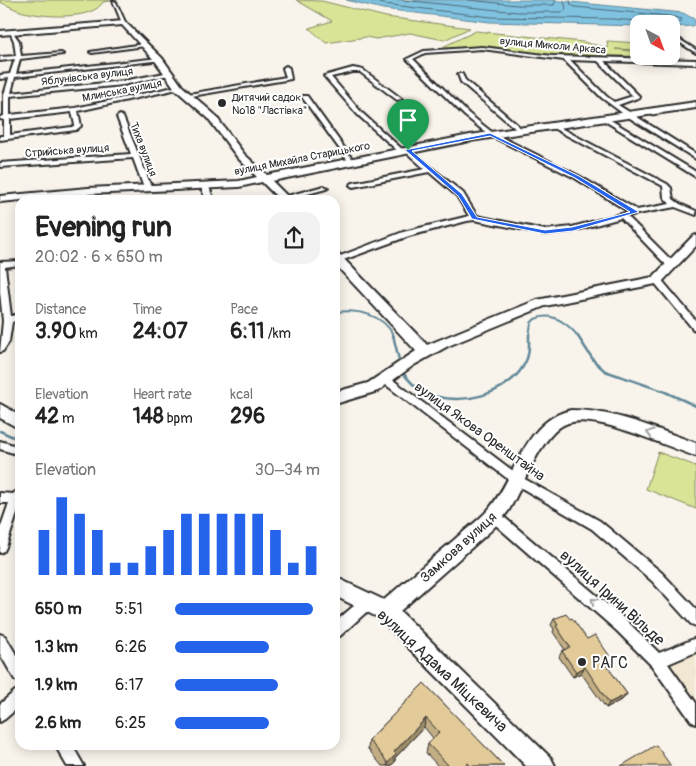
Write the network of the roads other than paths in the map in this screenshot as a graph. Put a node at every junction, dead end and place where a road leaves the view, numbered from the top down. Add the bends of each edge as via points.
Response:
1 (114, 2) dead end
2 (124, 23) junction
3 (12, 32) junction
4 (0, 33) edge
5 (680, 41) edge
6 (143, 45) junction
7 (92, 52) dead end
8 (696, 52) edge
9 (61, 54) dead end
10 (19, 58) junction
11 (565, 58) junction
12 (0, 59) edge
13 (159, 60) junction
14 (600, 60) junction
15 (696, 62) edge
16 (286, 68) dead end
17 (170, 74) junction
18 (460, 75) dead end
19 (12, 76) junction
20 (0, 77) edge
21 (183, 92) junction
22 (7, 96) junction
23 (305, 97) dead end
24 (399, 99) dead end
25 (614, 104) junction
26 (696, 105) edge
27 (75, 110) junction
28 (628, 114) junction
29 (120, 117) dead end
30 (602, 117) junction
31 (3, 118) edge
32 (551, 125) junction
33 (519, 129) junction
34 (490, 134) junction
35 (7, 137) junction
36 (0, 138) edge
37 (404, 151) junction
38 (136, 156) junction
39 (696, 157) edge
40 (351, 161) junction
41 (0, 166) edge
42 (431, 170) junction
43 (696, 175) edge
44 (265, 179) junction
45 (353, 185) dead end
46 (205, 186) junction
47 (148, 188) junction
48 (324, 188) dead end
49 (92, 195) edge
50 (208, 195) edge
51 (281, 195) edge
52 (299, 195) edge
53 (15, 198) edge
54 (0, 199) edge
55 (677, 205) junction
56 (636, 212) junction
57 (696, 214) edge
58 (622, 215) junction
59 (474, 218) junction
60 (696, 239) edge
61 (340, 259) edge
62 (15, 264) edge
63 (340, 264) edge
64 (0, 265) edge
65 (672, 266) junction
66 (657, 280) junction
67 (15, 318) edge
68 (7, 320) junction
69 (696, 327) edge
70 (0, 349) edge
71 (425, 352) junction
72 (390, 376) junction
73 (340, 397) edge
74 (0, 410) edge
75 (15, 420) edge
76 (0, 445) edge
77 (15, 450) edge
78 (696, 450) edge
79 (517, 480) junction
80 (15, 497) edge
81 (0, 498) edge
82 (15, 505) edge
83 (494, 516) junction
84 (0, 546) edge
85 (340, 588) edge
86 (377, 607) junction
87 (696, 619) edge
88 (340, 628) edge
89 (0, 641) edge
90 (696, 645) edge
91 (656, 661) junction
92 (15, 666) edge
93 (15, 700) edge
94 (0, 714) edge
95 (696, 716) edge
96 (66, 750) edge
97 (76, 766) edge
98 (543, 766) edge

1 - 2 street
2 - 3 street
2 - 6 street
3 - 4 street
3 - 10 street via 20,49
5 - 8 street
6 - 7 street
6 - 13 street
9 - 10 street
10 - 12 street
10 - 19 street
11 - 14 street, вулиця Миколи Аркаса
11 - 25 street
11 - 34 street, вулиця Миколи Аркаса via 482,48 426,52 410,59
13 - 17 street
13 - 19 street
14 - 15 street, вулиця Миколи Аркаса
14 - 25 street via 637,97
16 - 21 street, Млинська вулиця via 289,78
17 - 21 street
17 - 22 street, Яблунівська вулиця via 123,83
18 - 33 street via 490,106
19 - 20 street
19 - 22 street
21 - 27 street, Млинська вулиця
21 - 44 street via 211,116 240,156
22 - 31 street
23 - 40 street
24 - 37 street via 364,72 353,70 327,76 360,114
25 - 28 street
26 - 28 street, вулиця Михайла Старицького
27 - 31 street
27 - 35 street, Млинська вулиця via 76,128
28 - 30 street, вулиця Михайла Старицького
28 - 39 street
29 - 38 street, Тиха вулиця
30 - 32 street, вулиця Михайла Старицького
30 - 43 street
31 - 35 street
32 - 33 street, вулиця Михайла Старицького
32 - 55 street via 665,185 668,197
33 - 34 street, вулиця Михайла Старицького
34 - 37 street, вулиця Михайла Старицького
34 - 56 street via 577,177
35 - 36 street, Млинська вулиця
37 - 40 street, вулиця Михайла Старицького
37 - 42 street
38 - 41 street, Стрийська вулиця
38 - 47 street, Тиха вулиця
40 - 44 street, вулиця Михайла Старицького
42 - 45 street
42 - 59 street via 460,195
44 - 46 street, вулиця Михайла Старицького
44 - 51 street
46 - 47 street, вулиця Михайла Старицького
46 - 50 street
47 - 49 street, вулиця Михайла Старицького
48 - 52 street
53 - 54 street, вулиця Михайла Старицького
55 - 56 street
55 - 57 street
56 - 58 street
58 - 59 street via 573,229 545,232
58 - 65 street
59 - 61 street via 406,234
60 - 65 street
62 - 64 street
63 - 71 street
64 - 68 street
65 - 66 street
66 - 69 street
66 - 71 street via 542,303
67 - 68 street
68 - 70 street via 6,340
71 - 72 street
72 - 73 street via 373,387
72 - 79 street, вулиця Якова Оренштайна
74 - 75 street
76 - 77 street
78 -> 79 street, Замкова вулиця via 594,417 571,416 549,428
79 - 83 street, Замкова вулиця
79 - 87 street, вулиця Якова Оренштайна via 596,525 657,577
80 - 81 street
82 - 84 street
83 - 86 street, Замкова вулиця
91 -> 83 street, вулиця Ірини Вільде via 613,617
85 - 86 street, вулиця Адама Міцкевича
86 - 88 street
86 - 98 street, вулиця Адама Міцкевича
89 - 92 street
90 - 91 street
91 - 95 street, вулиця Ірини Вільде
93 - 94 street
96 - 97 street

